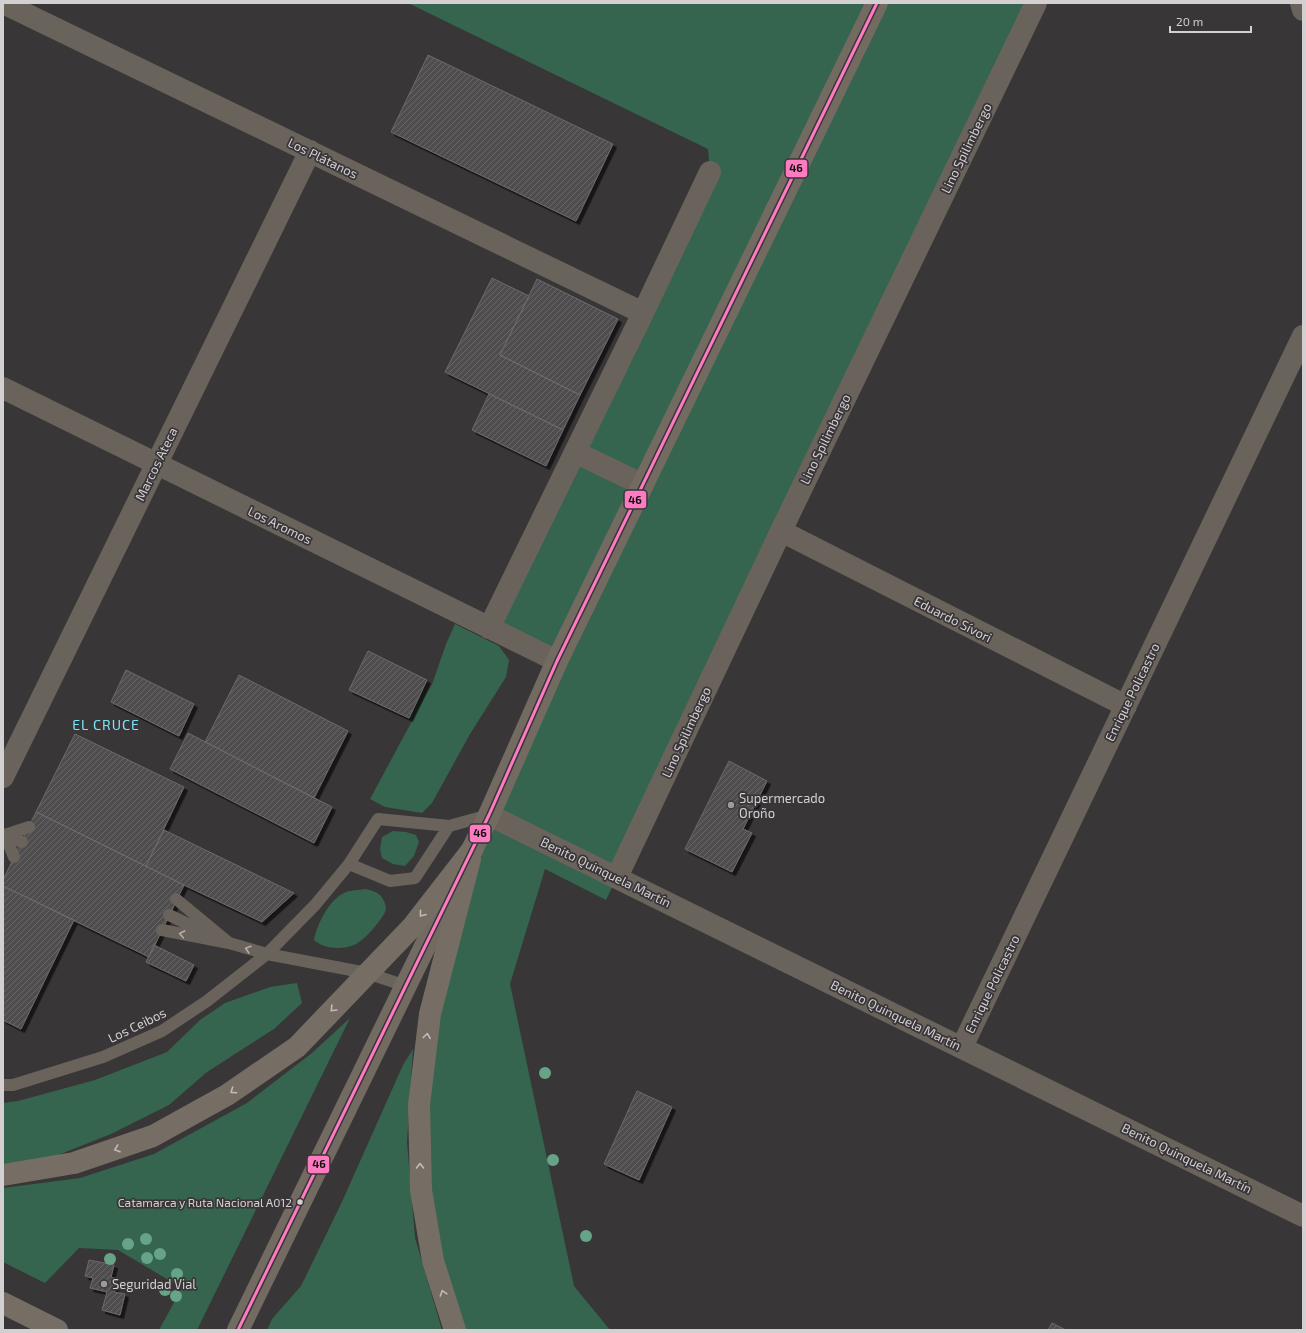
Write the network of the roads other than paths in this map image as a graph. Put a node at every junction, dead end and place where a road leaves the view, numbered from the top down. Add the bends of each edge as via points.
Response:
1 (3, 3) edge
2 (877, 3) edge
3 (1036, 3) edge
4 (1301, 3) edge
5 (1303, 10) edge
6 (310, 152) junction
7 (710, 172) dead end
8 (643, 312) junction
9 (1303, 336) edge
10 (3, 388) edge
11 (575, 452) junction
12 (156, 464) junction
13 (643, 485) junction
14 (781, 531) junction
15 (489, 628) junction
16 (557, 661) junction
17 (1126, 706) junction
18 (3, 777) edge
19 (489, 815) junction
20 (449, 826) junction
21 (29, 828) dead end
22 (4, 834) edge
23 (22, 842) dead end
24 (472, 850) junction
25 (14, 857) dead end
26 (350, 864) junction
27 (617, 877) junction
28 (176, 900) dead end
29 (169, 914) dead end
30 (162, 930) dead end
31 (229, 943) junction
32 (267, 954) junction
33 (367, 973) junction
34 (406, 986) junction
35 (962, 1047) junction
36 (3, 1085) edge
37 (3, 1175) edge
38 (1303, 1216) edge
39 (3, 1303) edge
40 (57, 1330) edge
41 (238, 1330) edge
42 (455, 1330) edge

1 - 6 street, Los Plátanos
2 - 13 main road
3 - 14 street, Lino Spilimbergo
4 - 5 street
6 - 8 street, Los Plátanos
6 - 12 street, Marcos Ateca
7 - 8 street
8 - 11 street
9 - 17 street, Enrique Policastro
10 - 12 street, Los Aromos
11 - 13 street
11 - 15 street
12 - 15 street, Los Aromos
12 - 18 street, Marcos Ateca
13 - 16 main road
14 - 17 street, Eduardo Sívori
14 - 27 street, Lino Spilimbergo
15 - 16 street, Los Aromos
16 - 19 main road
17 - 35 street, Enrique Policastro
19 - 20 lane, Los Ceibos
19 - 24 main road
19 - 27 street, Benito Quinquela Martín
20 - 26 lane, Los Ceibos via 378,819
20 - 26 lane via 415,878 390,880
21 - 22 lane
22 - 23 lane
22 - 25 lane
24 -> 33 highway via 413,926
24 - 34 main road
42 -> 24 highway via 433,1261 421,1190 419,1105 430,1014
26 - 32 lane, Los Ceibos via 315,905
27 - 35 street, Benito Quinquela Martín
28 - 31 lane
29 - 31 lane
31 -> 30 lane
32 -> 31 lane
32 - 33 lane
32 - 36 lane, Los Ceibos via 207,1002 162,1031 103,1057 13,1085
33 - 34 lane
33 -> 37 highway via 296,1047 227,1095 153,1136 74,1163
34 - 41 main road
35 - 38 street, Benito Quinquela Martín
39 - 40 highway

